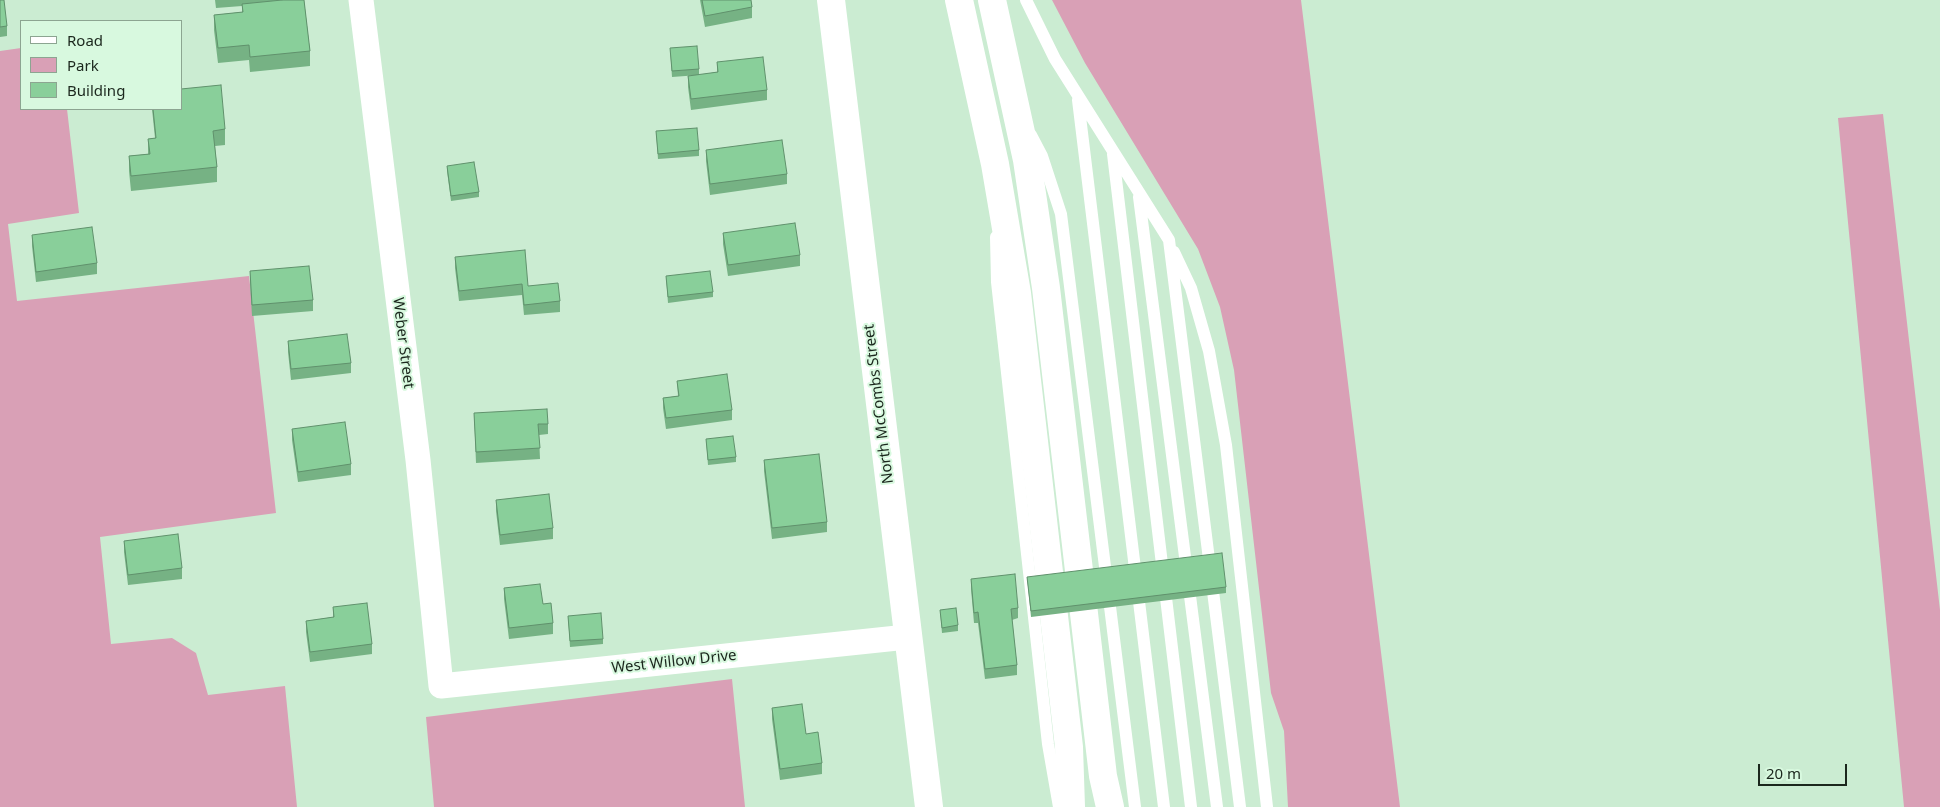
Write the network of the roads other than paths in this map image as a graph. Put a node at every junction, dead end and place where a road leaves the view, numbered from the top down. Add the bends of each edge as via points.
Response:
1 (361, 0) edge
2 (831, 0) edge
3 (959, 0) edge
4 (992, 0) edge
5 (1026, 0) edge
6 (1078, 96) junction
7 (1016, 109) junction
8 (1112, 151) junction
9 (995, 164) junction
10 (1138, 192) junction
11 (1169, 240) junction
12 (907, 637) junction
13 (441, 686) joint
14 (1103, 776) junction
15 (929, 807) edge
16 (1058, 807) edge
17 (1071, 807) edge
18 (1106, 807) edge
19 (1110, 807) edge
20 (1134, 807) edge
21 (1164, 807) edge
22 (1191, 807) edge
23 (1217, 807) edge
24 (1240, 807) edge
25 (1267, 807) edge

1 - 13 street, Weber Street via 418,460
2 - 12 main road, North McCombs Street
3 - 9 main road
4 - 7 main road
5 - 6 lane via 1054,59
6 - 8 lane
6 - 21 lane
7 - 14 main road via 1046,288
7 - 20 lane via 1042,156 1061,214
8 - 10 lane
8 - 22 lane
9 - 16 lane via 997,282 1048,744
9 - 17 main road via 1021,332 1069,747
10 - 11 lane
10 - 23 lane
11 - 24 lane
11 - 25 lane via 1191,288 1209,351 1226,445
12 - 13 street, West Willow Drive
12 - 15 main road, North McCombs Street
14 - 18 main road
14 - 19 main road

